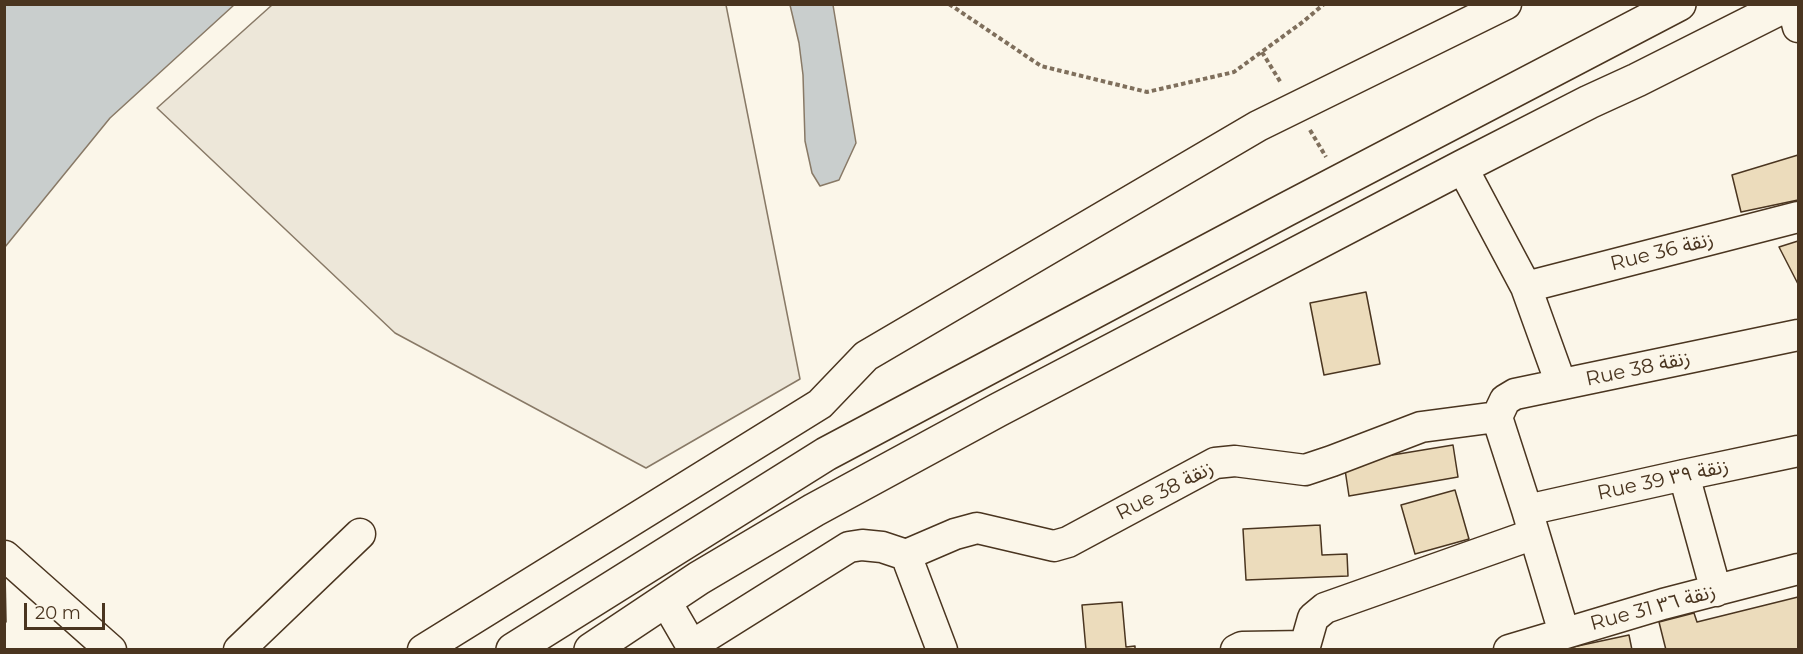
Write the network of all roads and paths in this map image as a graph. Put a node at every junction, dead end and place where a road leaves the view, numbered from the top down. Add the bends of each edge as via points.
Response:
1 (949, 4) edge
2 (1324, 4) edge
3 (1506, 4) edge
4 (1679, 4) edge
5 (1790, 4) edge
6 (1798, 27) edge
7 (1462, 167) junction
8 (1798, 217) edge
9 (1526, 287) junction
10 (1798, 335) edge
11 (1561, 384) junction
12 (1497, 417) junction
13 (1798, 451) edge
14 (1684, 474) junction
15 (1531, 522) junction
16 (360, 534) dead end
17 (906, 555) junction
18 (5, 556) edge
19 (1798, 569) edge
20 (1716, 591) junction
21 (665, 600) junction
22 (1564, 633) junction
23 (693, 648) edge
24 (1305, 648) edge
25 (111, 650) edge
26 (239, 650) edge
27 (423, 650) edge
28 (513, 650) edge
29 (591, 650) edge
30 (942, 650) edge
31 (1236, 650) edge
32 (1509, 650) edge

1 - 2 path via 1041,66 1146,92 1234,72
3 - 27 street via 1258,126 866,356 820,404
4 - 28 main road via 826,454
5 - 6 street
5 - 7 main road
7 - 9 street
7 - 21 main road via 814,510
8 - 9 street, Rue 36 زنقة
9 - 11 street
10 - 11 street, Rue 38 زنقة
11 - 12 street, Rue 38 زنقة via 1509,397
12 - 15 street
12 - 17 street, Rue 38 زنقة via 1422,427 1305,470 1235,460 1215,463 1054,546 977,528
13 - 14 street, Rue 39 زنقة ٣٩
14 - 15 street, Rue 39 زنقة ٣٩
14 - 20 street
15 - 22 street
15 - 24 street, Rue 39 زنقة ٣٩ via 1326,608 1313,618
16 - 26 street
17 - 23 street via 882,547 849,547
17 - 30 street
18 - 25 street
19 - 20 street, Rue 31 زنقة ٣٦
20 - 22 street, Rue 31 زنقة ٣٦
21 - 23 street
21 - 29 main road
22 - 32 street, Rue 31 زنقة ٣٦
24 - 31 street

